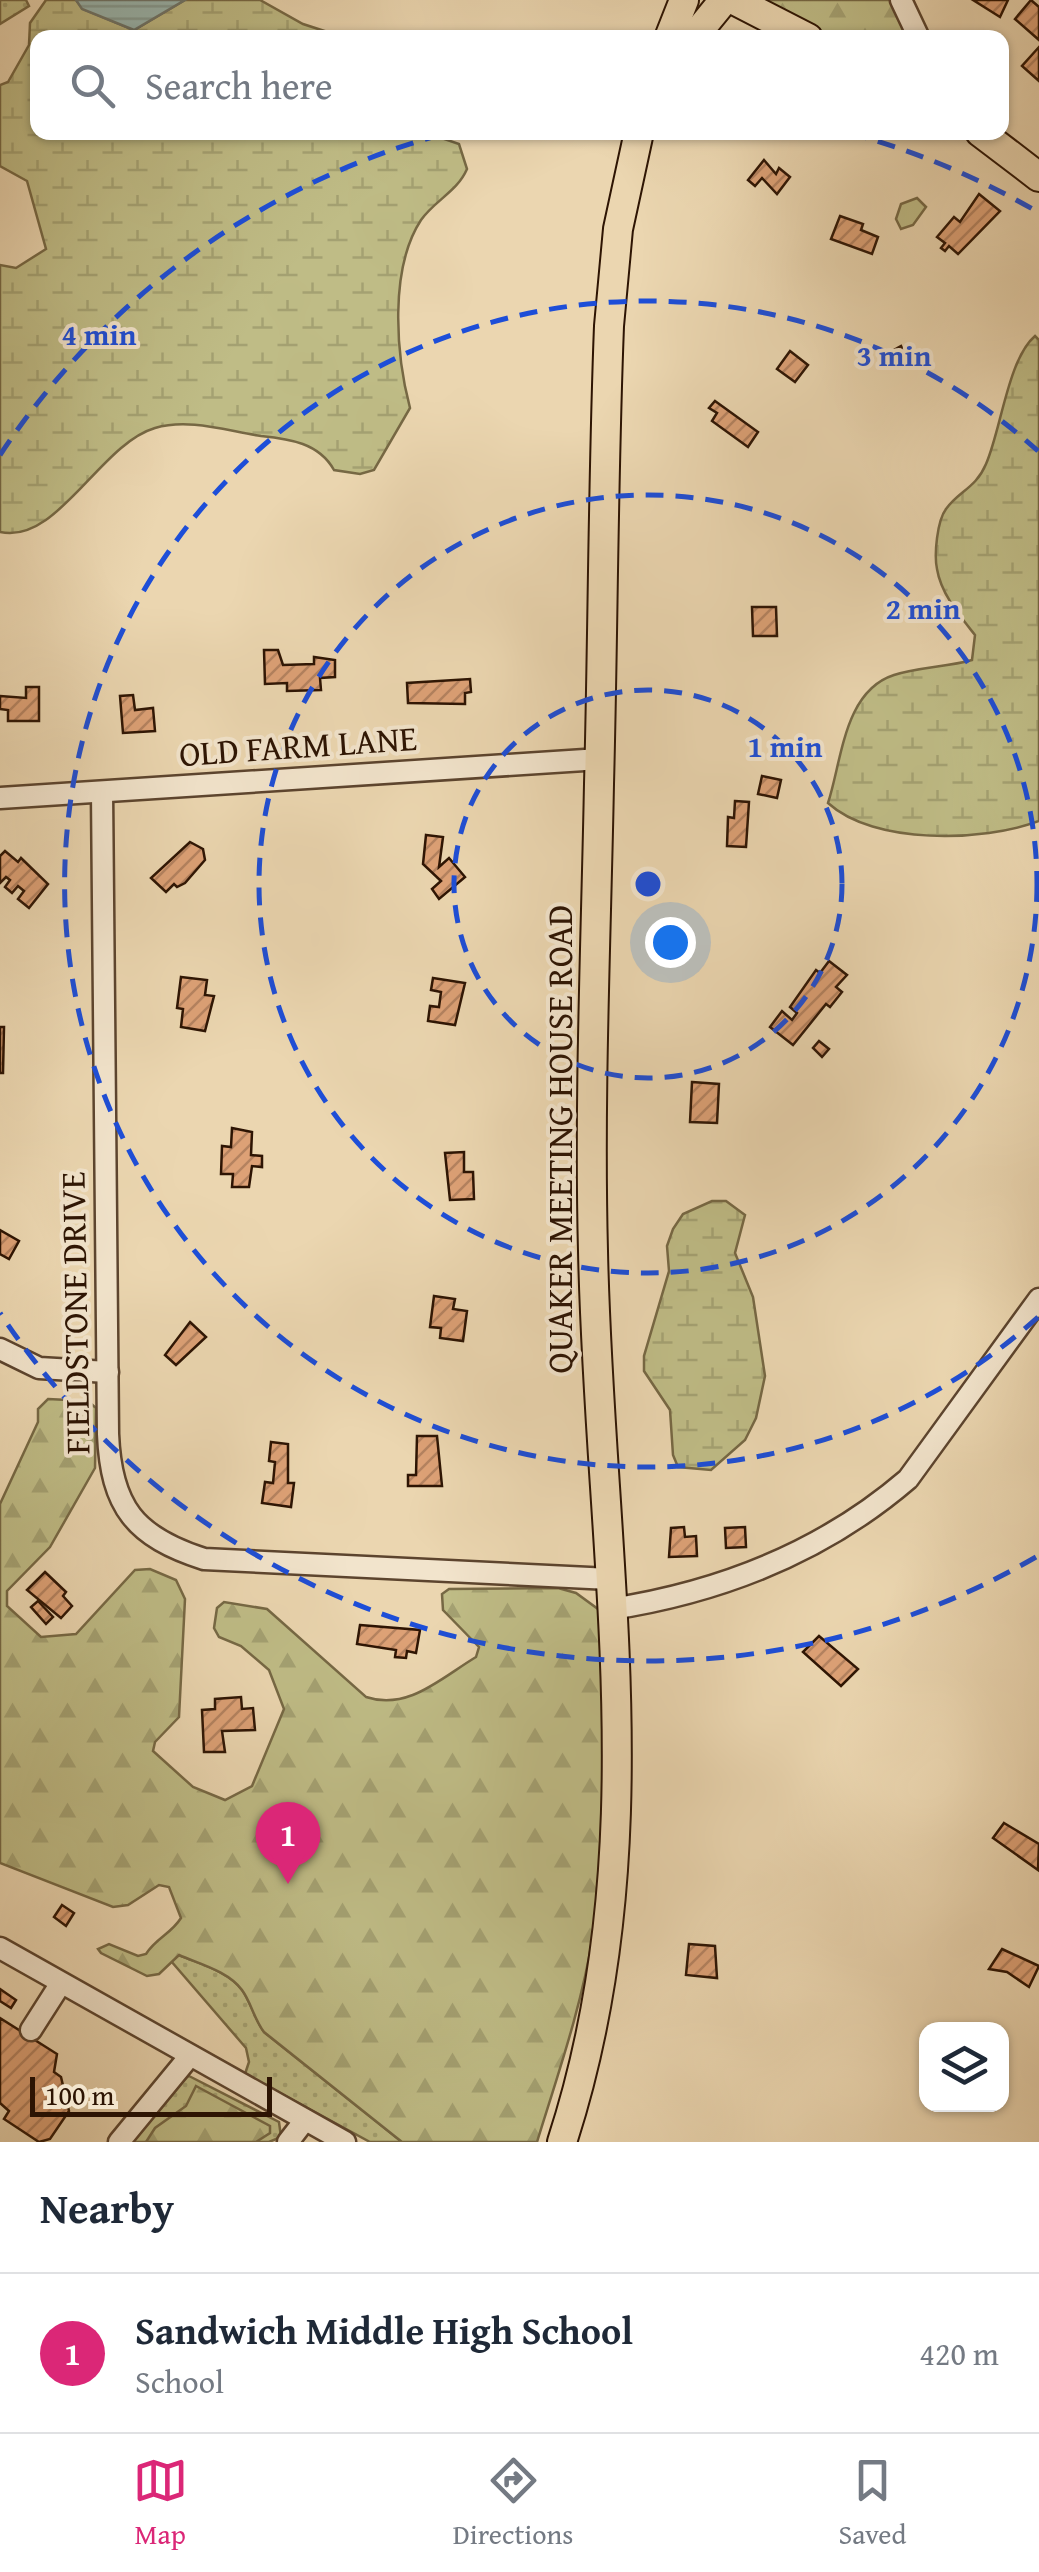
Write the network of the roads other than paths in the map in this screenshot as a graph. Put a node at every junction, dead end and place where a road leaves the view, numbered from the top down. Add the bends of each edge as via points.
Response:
1 (684, 0) edge
2 (724, 0) edge
3 (734, 0) edge
4 (902, 0) edge
5 (672, 30) edge
6 (700, 30) edge
7 (792, 30) edge
8 (915, 30) edge
9 (637, 140) edge
10 (991, 140) edge
11 (1006, 140) edge
12 (1012, 156) junction
13 (1039, 178) edge
14 (600, 759) junction
15 (102, 792) junction
16 (0, 798) edge
17 (1039, 1299) edge
18 (0, 1349) edge
19 (108, 1372) junction
20 (610, 1579) junction
21 (611, 1609) junction
22 (0, 1948) edge
23 (61, 1983) junction
24 (31, 2030) dead end
25 (189, 2057) junction
26 (305, 2120) junction
27 (118, 2142) edge
28 (288, 2142) edge
29 (345, 2142) edge
30 (562, 2142) edge

1 - 5 main road
2 - 6 main road
3 - 7 main road
4 - 8 street
9 - 14 main road, QUAKER MEETING HOUSE ROAD via 618,229 609,326
10 - 12 main road
11 - 12 street
12 - 13 main road
14 - 15 street, OLD FARM LANE
14 - 20 main road, QUAKER MEETING HOUSE ROAD via 592,1230
15 - 16 street, OLD FARM LANE
15 - 19 street, FIELDSTONE DRIVE
17 - 21 street via 908,1479 884,1500 765,1569
18 - 19 street via 39,1368
19 - 20 street, FIELDSTONE DRIVE via 110,1470 117,1496 133,1520 176,1550 204,1559
20 - 21 main road, QUAKER MEETING HOUSE ROAD
21 - 30 main road, QUAKER MEETING HOUSE ROAD via 619,1769 614,1894 592,2036
22 - 23 street
23 - 24 street
23 - 25 street
25 - 26 street
25 - 27 street
26 - 28 street
26 - 29 street

